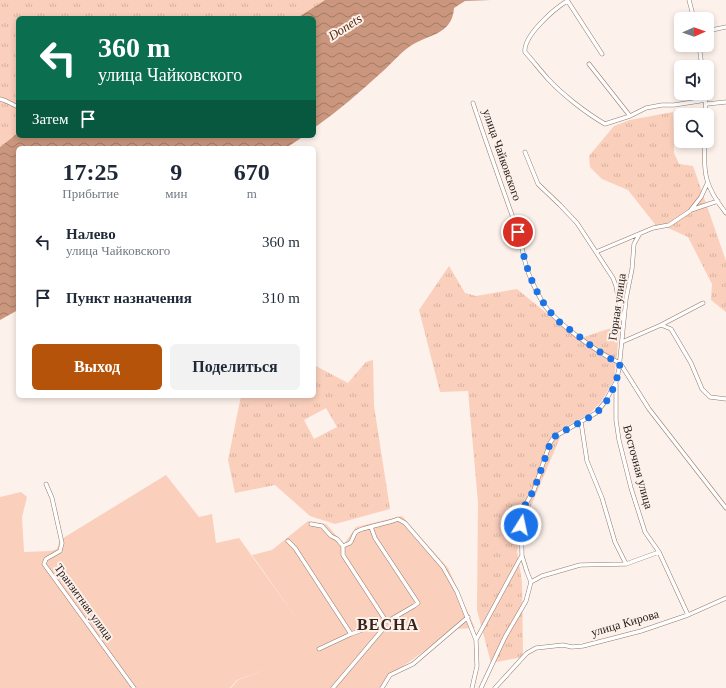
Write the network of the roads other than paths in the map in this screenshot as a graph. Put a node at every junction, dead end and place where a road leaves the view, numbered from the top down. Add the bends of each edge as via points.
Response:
1 (567, 0) edge
2 (689, 0) edge
3 (692, 12) edge
4 (726, 27) edge
5 (714, 30) edge
6 (602, 54) dead end
7 (589, 64) dead end
8 (0, 99) edge
9 (706, 102) junction
10 (726, 102) edge
11 (473, 103) dead end
12 (16, 106) edge
13 (706, 108) edge
14 (630, 116) junction
15 (705, 148) edge
16 (526, 152) dead end
17 (707, 184) junction
18 (718, 201) junction
19 (724, 208) edge
20 (690, 211) junction
21 (726, 213) edge
22 (639, 235) junction
23 (596, 252) junction
24 (703, 303) dead end
25 (622, 324) junction
26 (661, 325) junction
27 (622, 342) junction
28 (620, 363) junction
29 (616, 382) junction
30 (726, 399) edge
31 (581, 422) junction
32 (46, 484) dead end
33 (726, 508) edge
34 (311, 524) dead end
35 (371, 527) junction
36 (288, 541) dead end
37 (342, 546) junction
38 (659, 552) junction
39 (522, 556) junction
40 (626, 564) junction
41 (531, 582) junction
42 (726, 598) edge
43 (688, 615) junction
44 (468, 617) junction
45 (384, 622) junction
46 (351, 634) junction
47 (476, 640) junction
48 (319, 649) dead end
49 (134, 688) edge
50 (333, 688) edge
51 (382, 688) edge
52 (472, 688) edge
53 (481, 688) edge
54 (495, 688) edge

1 - 6 street
1 - 14 street via 544,19 525,44 525,52 548,79 605,124
2 - 3 street
4 - 5 street
7 - 14 street
8 - 12 street
9 - 10 street
9 - 13 street
9 - 14 street via 662,104
11 - 28 street, улица Чайковского via 518,232 531,280 545,306 562,324
15 - 17 street
16 - 23 street, улица Чайковского via 538,184 577,223
17 - 18 street
17 - 20 street
18 - 19 street
18 - 20 street
19 - 21 street
20 - 22 street via 669,225 653,228
22 - 23 street
22 - 25 street, Горная улица via 634,244
23 - 25 street, улица Чайковского via 614,282
24 - 26 street
25 - 27 street, Горная улица
26 - 27 street
26 - 30 street via 671,329 691,363 702,389 710,397
27 - 28 street, Горная улица
28 - 29 street, Горная улица
28 - 33 street via 649,409
29 - 31 street, Горная улица via 602,408
29 - 38 street, Восточная улица via 616,420 631,488 645,532
31 - 39 street, Горная улица via 554,437 550,444 534,490 521,512
31 - 40 street via 587,461
32 - 49 street, Транзитная улица via 52,498 62,543 60,551 46,559 44,564
34 - 37 street via 322,526
35 - 37 street via 358,530 350,544
35 - 44 street via 398,519 405,523 443,567
35 - 45 street via 375,538 418,603
36 - 46 street
37 - 45 street via 343,555
38 - 40 street
38 - 43 street, Восточная улица
39 - 41 street, Горная улица
39 - 47 street
40 - 41 street via 580,565 542,576
41 - 53 street via 526,601 505,637
42 - 43 street, улица Кирова
43 - 54 street, улица Кирова via 583,646 572,647 563,644 536,648 527,653
44 - 47 street
44 - 51 street via 413,664 390,675
45 - 46 street
45 - 50 street via 383,629
46 - 48 street
47 - 52 street via 477,666

